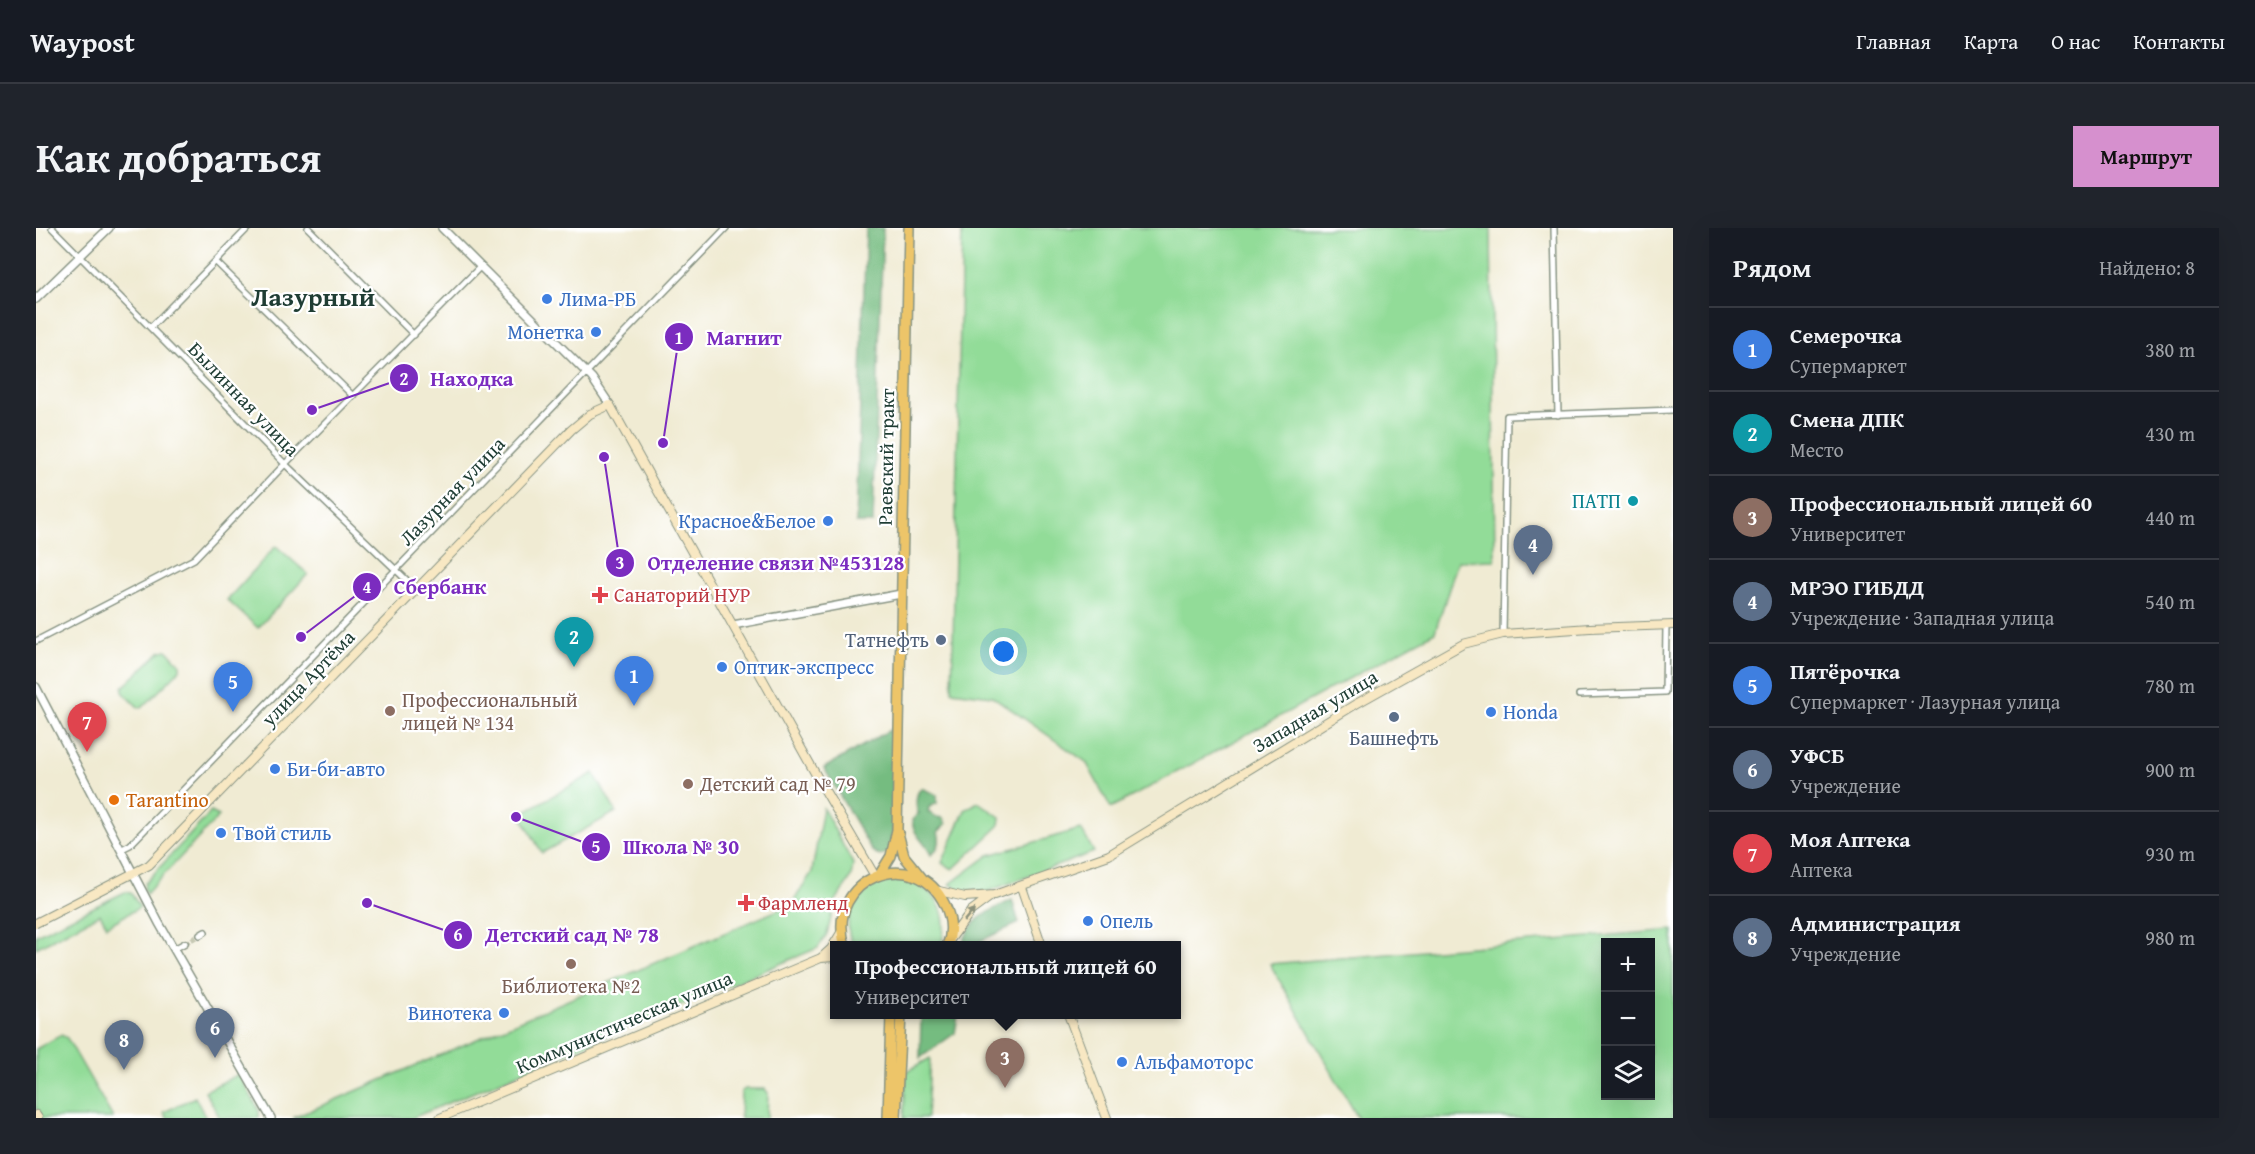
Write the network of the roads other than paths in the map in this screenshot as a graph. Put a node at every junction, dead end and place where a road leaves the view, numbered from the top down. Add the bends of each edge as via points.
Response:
1 (52, 228) edge
2 (109, 228) edge
3 (248, 228) edge
4 (308, 228) edge
5 (442, 228) edge
6 (726, 228) edge
7 (909, 228) edge
8 (1554, 228) edge
9 (81, 256) junction
10 (216, 262) junction
11 (480, 267) junction
12 (36, 299) edge
13 (152, 326) junction
14 (414, 335) junction
15 (587, 373) junction
16 (353, 396) junction
17 (610, 405) junction
18 (1673, 410) edge
19 (1558, 415) junction
20 (285, 464) junction
21 (396, 571) junction
22 (417, 589) junction
23 (901, 594) junction
24 (733, 625) junction
25 (1669, 626) edge
26 (1503, 634) junction
27 (36, 641) edge
28 (36, 687) edge
29 (1579, 695) dead end
30 (897, 830) junction
31 (122, 849) junction
32 (134, 874) junction
33 (877, 875) junction
34 (924, 880) junction
35 (1022, 887) junction
36 (935, 890) junction
37 (994, 895) junction
38 (36, 923) edge
39 (842, 931) junction
40 (836, 941) edge
41 (844, 941) edge
42 (948, 941) edge
43 (949, 941) edge
44 (1041, 941) edge
45 (185, 943) tunnel mouth
46 (174, 950) junction
47 (830, 950) edge
48 (830, 957) edge
49 (821, 958) junction
50 (891, 1019) edge
51 (901, 1019) edge
52 (1070, 1019) edge
53 (271, 1118) edge
54 (440, 1118) edge
55 (888, 1118) edge
56 (896, 1118) edge
57 (1107, 1118) edge

1 - 9 street, Былинная улица
2 - 9 street
3 - 10 street
4 - 14 street
5 - 11 street
6 - 15 street, Лазурная улица
7 - 23 main road, Раевский тракт
8 - 19 street
9 - 12 street
9 - 13 street, Былинная улица
10 - 13 street
10 - 16 street
11 - 14 street
11 - 15 street
13 - 20 street, Былинная улица
14 - 16 street
15 - 17 street
15 - 21 street, Лазурная улица
16 - 20 street
17 - 22 main road, улица Артёма via 590,414 571,430
17 - 24 main road
18 - 19 street
19 - 26 street via 1507,416
20 - 21 street, Былинная улица
20 - 27 street via 194,559
21 - 22 street, Былинная улица
21 - 31 street, Лазурная улица
22 - 32 main road, улица Артёма via 163,852
23 - 24 street
23 - 30 main road, Раевский тракт
24 - 33 main road
25 - 26 main road, Западная улица
25 - 29 street via 1665,692
26 - 35 main road, Западная улица via 1463,644 1429,661 1109,855
28 - 31 street
30 - 33 main road, Раевский тракт via 891,856
30 - 34 main road, Раевский тракт via 904,856
31 - 32 street
32 - 38 main road, улица Артёма
32 - 46 street
33 - 34 main road via 910,874
33 - 39 main road via 853,894 843,916
34 - 36 main road, Раевский тракт
35 - 37 main road, Западная улица
35 - 44 main road
36 - 37 main road, Западная улица via 965,897
36 - 42 main road, Раевский тракт via 949,914
43 -> 37 main road, Западная улица via 971,911
39 - 40 main road, Коммунистическая улица
39 - 41 main road
45 - 46 street
46 - 53 street
47 - 49 main road, Коммунистическая улица
48 - 49 main road, Коммунистическая улица
49 - 54 main road, Коммунистическая улица
50 - 55 main road
51 - 56 main road
52 - 57 main road

